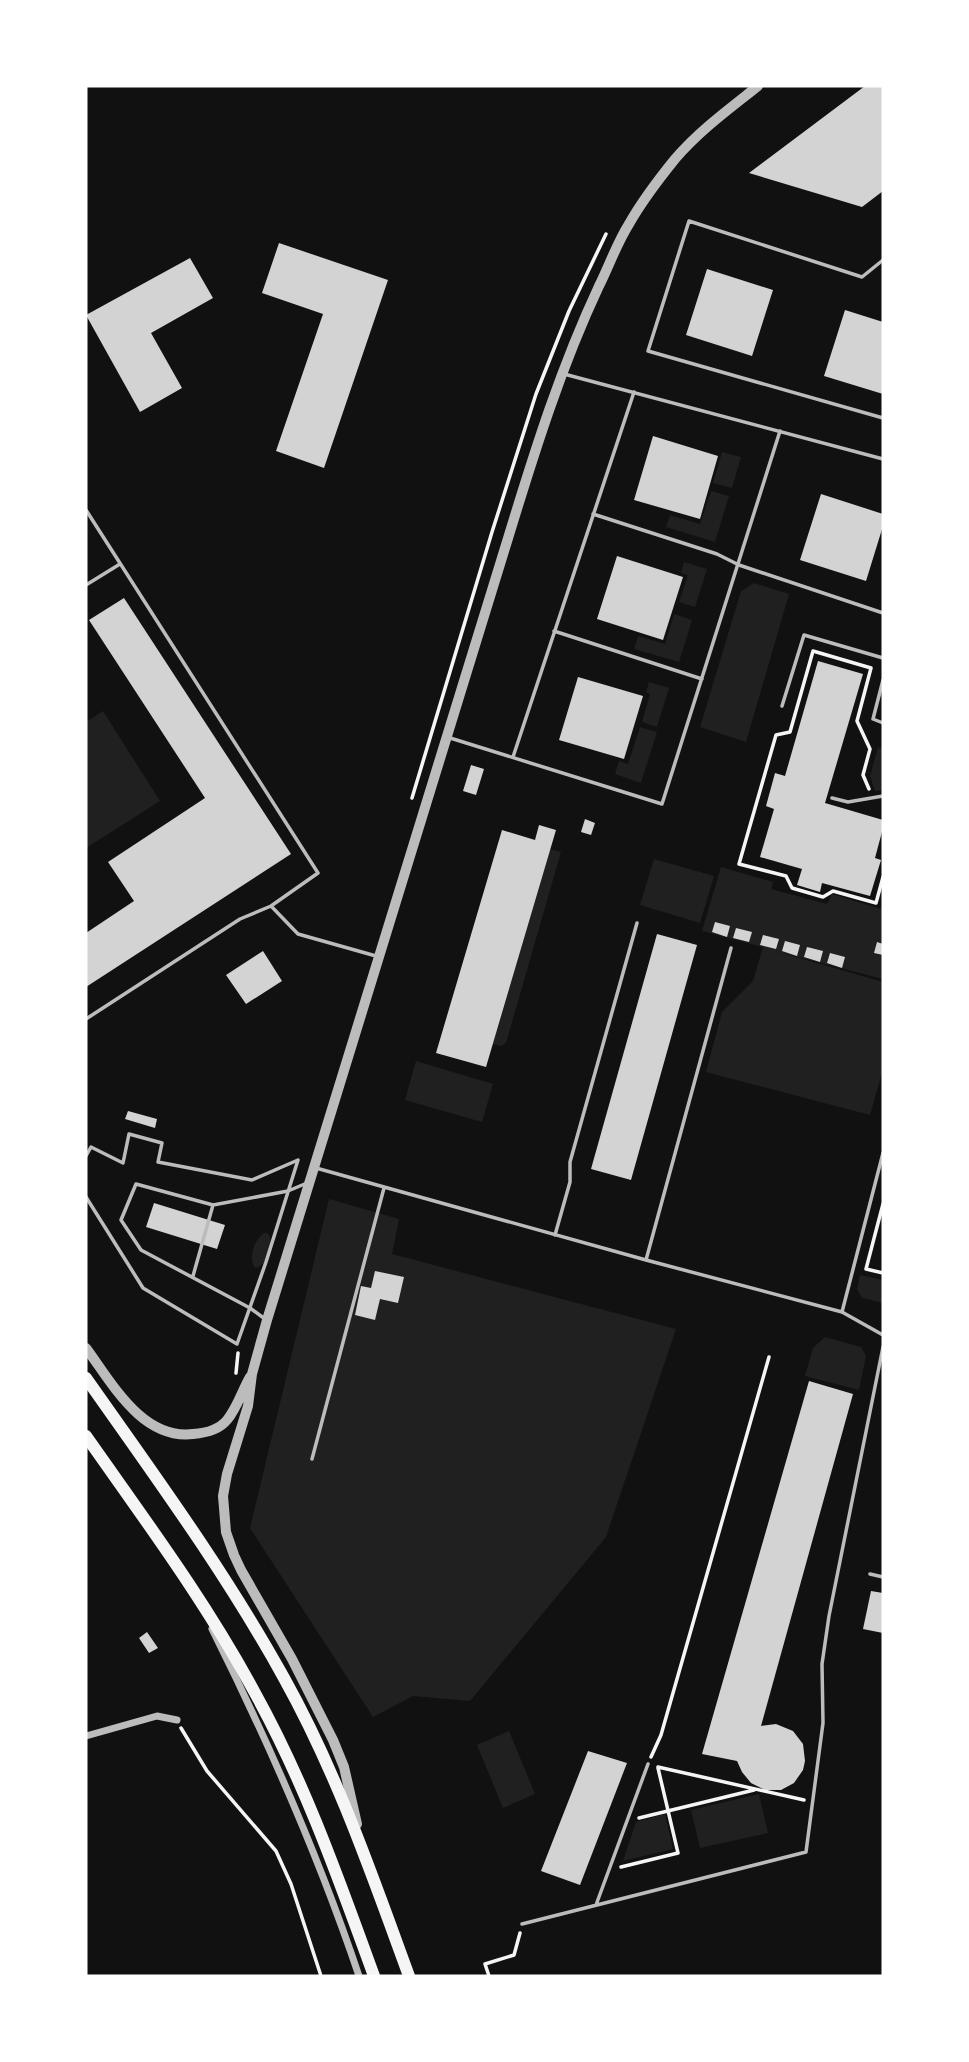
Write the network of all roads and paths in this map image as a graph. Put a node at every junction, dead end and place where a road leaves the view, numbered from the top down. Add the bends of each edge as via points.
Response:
1 (758, 86) edge
2 (608, 231) dead end
3 (883, 260) edge
4 (561, 373) junction
5 (634, 392) junction
6 (883, 418) edge
7 (780, 430) junction
8 (883, 458) edge
9 (86, 510) edge
10 (593, 514) junction
11 (120, 564) junction
12 (739, 565) junction
13 (86, 586) edge
14 (883, 613) edge
15 (554, 631) junction
16 (883, 658) edge
17 (702, 678) junction
18 (883, 680) edge
19 (782, 706) dead end
20 (883, 723) edge
21 (446, 737) junction
22 (513, 757) junction
23 (883, 796) edge
24 (832, 797) dead end
25 (872, 798) junction
26 (409, 808) dead end
27 (883, 877) edge
28 (271, 906) junction
29 (636, 923) dead end
30 (731, 948) dead end
31 (378, 957) junction
32 (86, 1019) edge
33 (883, 1153) edge
34 (86, 1156) edge
35 (313, 1167) junction
36 (309, 1182) junction
37 (384, 1188) junction
38 (288, 1191) junction
39 (86, 1197) edge
40 (213, 1205) junction
41 (883, 1205) edge
42 (555, 1235) junction
43 (646, 1260) junction
44 (883, 1273) edge
45 (193, 1277) junction
46 (250, 1308) junction
47 (842, 1312) junction
48 (267, 1320) junction
49 (883, 1335) edge
50 (239, 1343) dead end
51 (883, 1347) edge
52 (86, 1348) edge
53 (769, 1357) dead end
54 (252, 1374) junction
55 (236, 1375) dead end
56 (86, 1378) edge
57 (86, 1436) edge
58 (312, 1459) dead end
59 (180, 1570) junction
60 (870, 1574) dead end
61 (883, 1577) edge
62 (177, 1720) joint
63 (86, 1737) edge
64 (648, 1764) junction
65 (657, 1766) junction
66 (757, 1789) junction
67 (812, 1802) junction
68 (668, 1811) junction
69 (627, 1821) junction
70 (363, 1850) junction
71 (609, 1871) junction
72 (596, 1905) junction
73 (522, 1924) joint
74 (321, 1976) edge
75 (359, 1976) edge
76 (374, 1976) edge
77 (409, 1976) edge
78 (489, 1976) edge

1 - 4 street via 709,125 651,191 627,226
2 - 26 path via 536,394
3 - 6 lane via 862,276 689,221 648,351
4 - 5 lane
4 - 21 street
5 - 7 lane
5 - 10 lane
7 - 8 lane
7 - 12 lane
9 - 11 lane
10 - 12 lane
10 - 15 lane
11 - 13 lane
11 - 28 lane via 317,873
12 - 14 lane
12 - 17 lane
15 - 17 lane
15 - 22 lane
16 - 19 lane via 804,635
17 - 22 lane via 662,804
18 - 20 lane via 873,719
21 - 22 lane
21 - 31 street
23 - 25 lane
24 - 25 lane via 848,802
25 - 27 path via 863,775 870,748 857,721 871,668 813,651 790,732 776,735 739,864 786,876 792,888 823,897 833,891 876,903
28 - 31 lane via 298,934
28 - 32 lane via 240,919
29 - 42 lane via 570,1163 570,1182
30 - 43 lane
31 - 35 street
33 - 47 lane
34 - 38 lane via 91,1147 123,1163 129,1134 162,1143 158,1163 252,1180 298,1160
35 - 36 street
35 - 37 lane
36 - 38 lane
36 - 48 street
37 - 42 lane
37 - 58 lane
38 - 40 lane
38 - 46 lane
39 - 46 lane via 143,1288 237,1344
40 - 45 lane
40 - 45 lane via 136,1184 121,1220 142,1250
41 - 44 path via 866,1269
42 - 43 lane
43 - 47 lane
45 - 46 lane
46 - 48 lane
47 - 49 lane
48 - 54 street
50 - 55 path
51 - 67 lane via 829,1616 822,1664 823,1723
52 - 54 street via 138,1413 152,1425 177,1434 215,1429 226,1420
53 - 64 path via 661,1734
54 - 70 street via 248,1406 223,1496 226,1532 241,1570 333,1740 344,1767
56 - 70 highway via 208,1553 261,1639 324,1757
57 - 59 highway
59 - 75 street via 282,1780
59 - 76 highway via 222,1633 295,1772
60 - 61 lane
62 - 63 street via 157,1716
62 - 74 path via 207,1771 276,1851
64 - 65 path
64 - 69 lane
65 - 66 path
65 - 68 path
66 - 67 path
66 - 68 path
67 - 72 lane via 806,1852
68 - 69 path
68 - 71 path via 678,1853
69 - 71 lane
70 - 77 highway
71 - 72 lane
72 - 73 lane
73 - 78 path via 514,1955 485,1964

